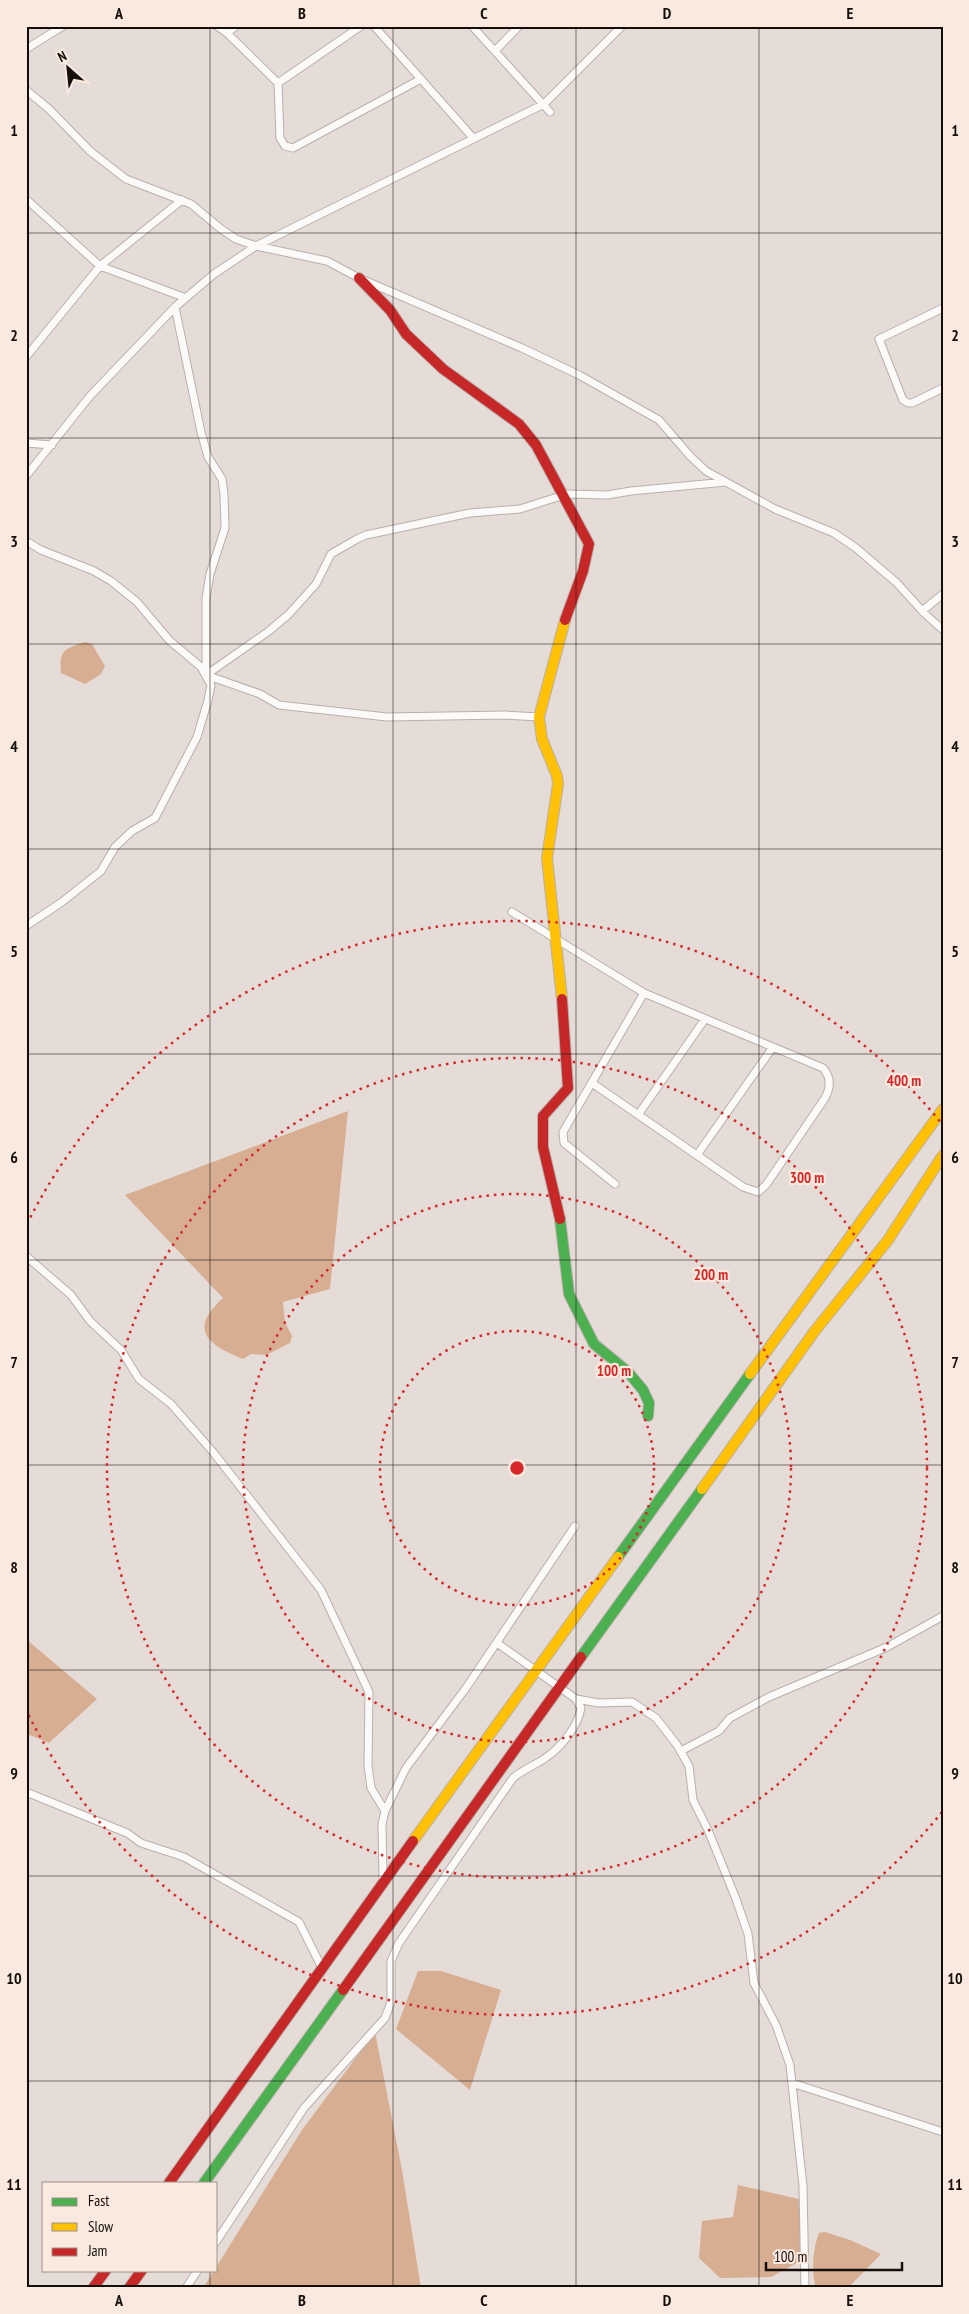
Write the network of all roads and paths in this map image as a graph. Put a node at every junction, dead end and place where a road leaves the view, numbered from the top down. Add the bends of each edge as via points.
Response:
1 (63, 26) edge
2 (218, 26) edge
3 (236, 26) edge
4 (361, 26) edge
5 (374, 26) edge
6 (472, 26) edge
7 (519, 26) edge
8 (619, 27) edge
9 (227, 33) junction
10 (26, 49) edge
11 (495, 51) junction
12 (421, 80) junction
13 (278, 83) junction
14 (28, 90) edge
15 (544, 104) junction
16 (550, 112) dead end
17 (474, 138) junction
18 (26, 199) edge
19 (182, 200) junction
20 (256, 246) junction
21 (100, 266) junction
22 (359, 278) junction
23 (186, 298) junction
24 (175, 307) junction
25 (943, 308) edge
26 (26, 357) edge
27 (943, 388) edge
28 (26, 443) edge
29 (52, 445) junction
30 (26, 476) edge
31 (727, 482) junction
32 (561, 495) junction
33 (26, 541) edge
34 (943, 594) edge
35 (922, 611) junction
36 (943, 630) edge
37 (206, 675) junction
38 (539, 717) junction
39 (512, 912) dead end
40 (26, 926) edge
41 (558, 940) junction
42 (644, 993) junction
43 (705, 1019) junction
44 (773, 1047) junction
45 (592, 1083) junction
46 (943, 1109) edge
47 (638, 1115) junction
48 (697, 1155) junction
49 (943, 1155) edge
50 (615, 1184) dead end
51 (26, 1256) edge
52 (648, 1416) dead end
53 (575, 1526) dead end
54 (943, 1616) edge
55 (497, 1643) junction
56 (535, 1670) junction
57 (560, 1688) junction
58 (576, 1698) junction
59 (681, 1751) junction
60 (26, 1792) edge
61 (385, 1811) junction
62 (383, 1884) junction
63 (323, 1969) junction
64 (792, 2083) junction
65 (943, 2132) edge
66 (170, 2182) edge
67 (205, 2182) edge
68 (218, 2239) edge
69 (105, 2272) edge
70 (141, 2272) edge
71 (197, 2272) edge
72 (93, 2288) edge
73 (129, 2288) edge
74 (186, 2288) edge
75 (805, 2288) edge

1 - 10 street
2 - 9 street
3 - 9 street
4 - 13 street
5 - 12 street
6 - 11 street
7 - 11 street
8 - 15 street
9 - 13 street
11 - 15 street
12 - 13 street via 293,148 285,146 280,138
12 - 17 street
14 - 19 street via 90,151 126,178
15 - 16 street
15 - 17 street
17 - 20 street
18 - 21 street
19 - 20 street via 236,239
19 - 21 street
20 - 22 street via 326,261
20 - 23 street via 214,274
21 - 23 street
21 - 26 street
22 - 31 street via 522,348 609,392 659,420 706,471
22 - 32 main road via 390,310 406,334 443,369 519,424 536,445
23 - 24 street
24 - 29 street via 90,396
24 - 37 street via 200,432 208,457 222,479 224,494 224,528 206,598
25 - 27 street via 879,340 902,400 912,403
28 - 29 street
29 - 30 street
31 - 32 street via 618,494
31 - 35 street via 775,509 834,533 876,564
32 - 37 street via 520,509 470,513 357,539 331,554 316,584 289,614
32 - 38 main road via 589,544 588,555 561,631
33 - 37 street via 111,581 137,602 170,641
34 - 35 street
35 - 36 street
37 - 38 street via 260,694 279,705 386,717
37 - 40 street via 211,685 197,737 155,818 132,831 116,847 101,871
38 - 41 main road via 542,739 558,784 547,858
39 - 41 street
41 - 42 street
41 - 52 main road via 568,1088 543,1116 543,1147 558,1205 569,1294 594,1344 628,1372 643,1390 649,1403
42 - 43 street
42 - 45 street
43 - 44 street
43 - 47 street
44 - 48 street
44 - 48 street via 823,1068 830,1083 829,1092 766,1185 758,1192 750,1191
45 - 47 street
45 - 50 street via 562,1138
46 - 56 main road
47 - 48 street
49 - 57 main road via 888,1240 814,1332
51 - 61 street via 71,1295 90,1321 121,1350 139,1379 171,1404 213,1452 321,1590 369,1692 368,1766 371,1788
53 - 55 street
54 - 59 street via 886,1647 761,1701 730,1718 719,1731
55 - 56 street
55 - 61 street via 406,1768
56 - 57 street
56 - 62 main road
57 - 58 street
57 - 67 main road
58 - 59 street via 599,1703 632,1702 656,1718
58 - 68 street via 581,1708 580,1718 573,1729 552,1753 513,1778 399,1943 391,1961 391,2002 385,2018 304,2108
59 - 64 street via 689,1766 693,1800 748,1934 754,1983 776,2025 790,2065
60 - 63 street via 127,1833 141,1843 184,1857 299,1922
61 - 62 street via 382,1824
62 - 63 main road
63 - 66 main road
64 - 65 street
64 - 75 street via 803,2186
69 - 72 main road
70 - 73 main road
71 - 74 street

